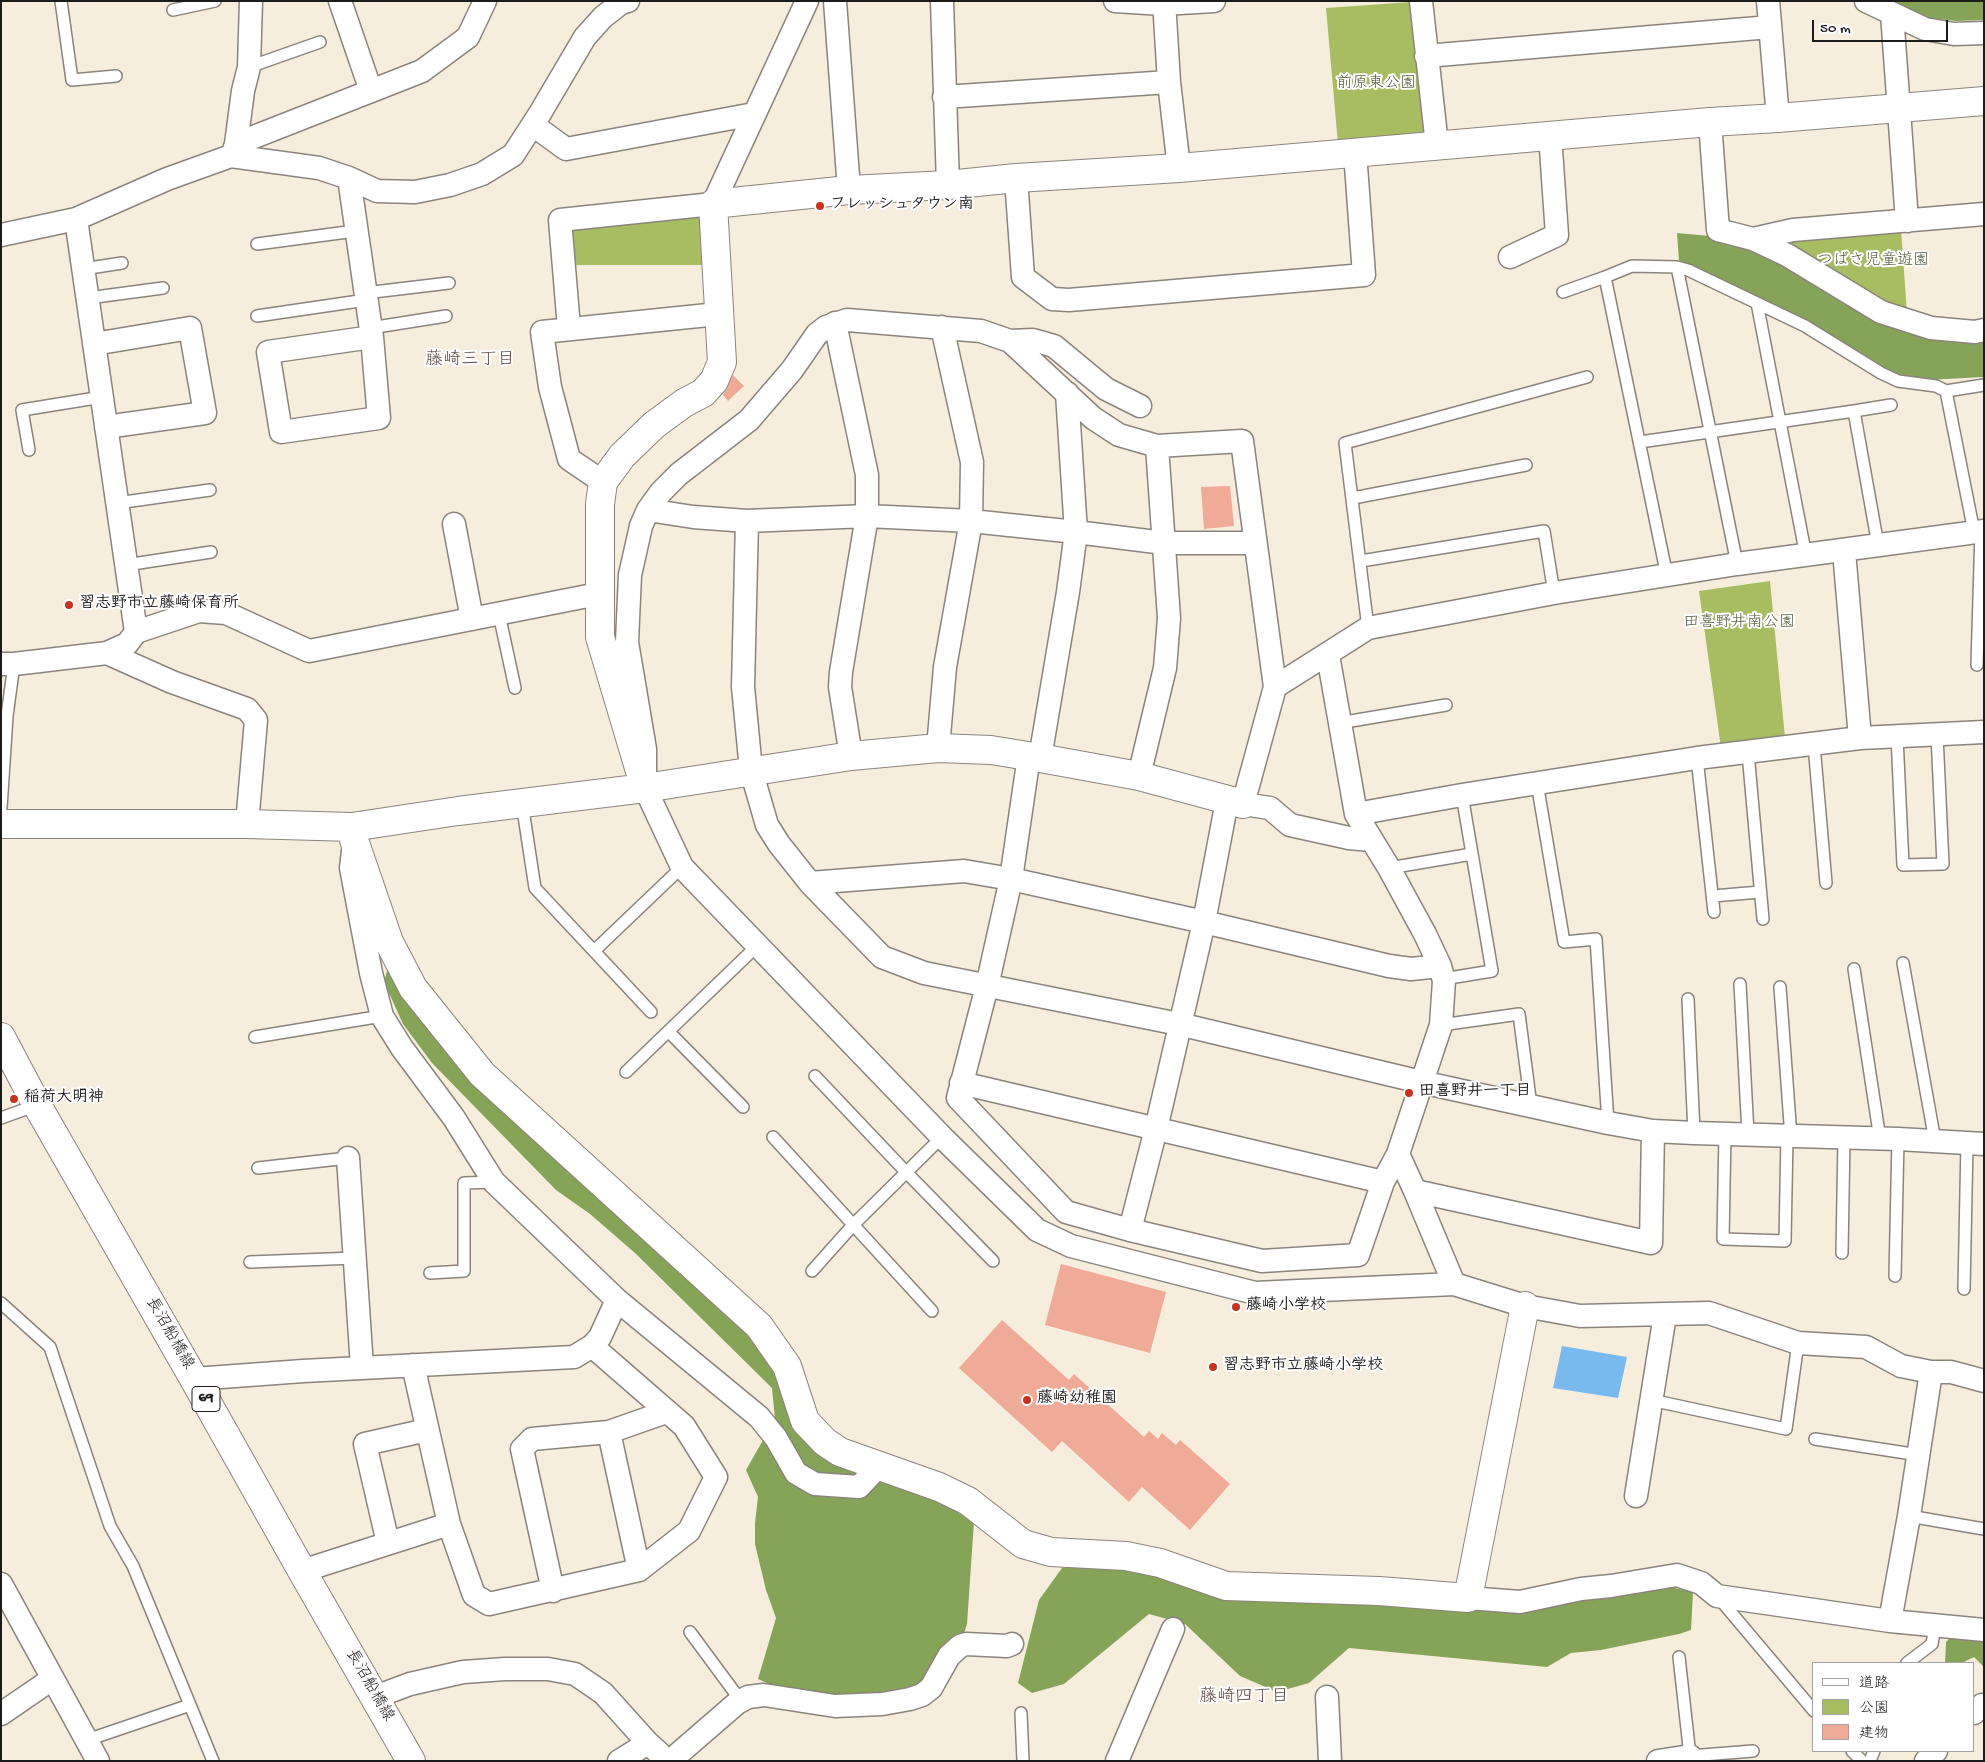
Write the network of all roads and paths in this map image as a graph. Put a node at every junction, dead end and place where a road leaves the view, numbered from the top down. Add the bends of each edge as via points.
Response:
1 (61, 1) edge
2 (215, 1) edge
3 (251, 1) edge
4 (340, 1) edge
5 (485, 1) edge
6 (628, 1) edge
7 (807, 1) edge
8 (834, 1) edge
9 (942, 1) edge
10 (1115, 1) edge
11 (1214, 1) edge
12 (1421, 1) edge
13 (1768, 1) edge
14 (1866, 1) edge
15 (1164, 3) edge
16 (173, 10) dead end
17 (1892, 14) junction
18 (1770, 27) junction
19 (1984, 33) edge
20 (320, 42) dead end
21 (1426, 56) junction
22 (249, 66) junction
23 (116, 76) dead end
24 (1169, 82) junction
25 (371, 91) junction
26 (944, 97) junction
27 (1984, 101) edge
28 (1898, 107) junction
29 (754, 114) junction
30 (1778, 118) junction
31 (1710, 122) junction
32 (533, 125) junction
33 (1550, 135) junction
34 (1437, 145) junction
35 (234, 150) junction
36 (1355, 152) junction
37 (1179, 168) junction
38 (349, 178) junction
39 (1016, 178) junction
40 (948, 185) junction
41 (849, 190) junction
42 (713, 204) junction
43 (1984, 214) edge
44 (76, 219) junction
45 (1907, 221) junction
46 (356, 231) junction
47 (1, 234) edge
48 (1754, 239) junction
49 (257, 244) dead end
50 (1510, 257) dead end
51 (122, 264) dead end
52 (1677, 267) junction
53 (83, 269) junction
54 (1605, 277) junction
55 (449, 283) dead end
56 (163, 288) dead end
57 (1563, 292) dead end
58 (365, 297) junction
59 (88, 298) junction
60 (1757, 303) junction
61 (718, 314) junction
62 (257, 316) dead end
63 (446, 316) dead end
64 (835, 323) junction
65 (942, 327) junction
66 (569, 328) junction
67 (1984, 330) edge
68 (371, 332) junction
69 (1010, 340) junction
70 (94, 344) junction
71 (1588, 377) dead end
72 (1984, 385) edge
73 (1946, 391) junction
74 (1067, 393) junction
75 (102, 397) junction
76 (1891, 405) dead end
77 (1140, 406) dead end
78 (1854, 411) junction
79 (1780, 421) junction
80 (106, 427) junction
81 (1710, 432) junction
82 (1640, 442) junction
83 (1157, 446) junction
84 (29, 450) dead end
85 (1526, 465) dead end
86 (602, 482) junction
87 (210, 490) dead end
88 (1353, 498) junction
89 (117, 503) junction
90 (648, 510) junction
91 (867, 516) junction
92 (747, 521) junction
93 (971, 521) junction
94 (454, 524) dead end
95 (1076, 532) junction
96 (1979, 532) edge
97 (1164, 543) junction
98 (1255, 543) junction
99 (1878, 545) junction
100 (1844, 551) junction
101 (211, 552) dead end
102 (1806, 556) junction
103 (1361, 561) junction
104 (1738, 564) junction
105 (126, 565) junction
106 (1667, 576) junction
107 (1554, 593) junction
108 (598, 594) junction
109 (499, 614) junction
110 (472, 619) junction
111 (1368, 628) junction
112 (136, 632) junction
113 (107, 653) junction
114 (1328, 654) junction
115 (8, 664) edge
116 (1977, 665) dead end
117 (1275, 687) junction
118 (515, 688) dead end
119 (1446, 705) dead end
120 (1339, 723) junction
121 (1984, 732) edge
122 (1937, 735) junction
123 (1897, 737) junction
124 (1860, 738) junction
125 (1814, 745) junction
126 (938, 748) junction
127 (1748, 753) junction
128 (851, 756) junction
129 (1035, 757) junction
130 (1697, 758) junction
131 (751, 770) junction
132 (1140, 776) junction
133 (1537, 783) junction
134 (645, 788) junction
135 (1462, 795) junction
136 (1235, 802) junction
137 (522, 803) junction
138 (1, 808) edge
139 (1356, 814) junction
140 (1, 824) edge
141 (247, 824) junction
142 (353, 834) junction
143 (1372, 840) junction
144 (1472, 854) junction
145 (682, 866) junction
146 (1389, 868) junction
147 (1012, 879) junction
148 (810, 883) junction
149 (1826, 883) dead end
150 (1760, 892) junction
151 (1713, 896) junction
152 (1714, 912) dead end
153 (1763, 919) dead end
154 (1204, 922) junction
155 (758, 945) junction
156 (594, 951) junction
157 (1903, 963) dead end
158 (1854, 969) dead end
159 (1442, 972) junction
160 (1740, 984) dead end
161 (987, 986) junction
162 (1780, 987) dead end
163 (1688, 999) dead end
164 (651, 1012) dead end
165 (382, 1016) junction
166 (1179, 1024) junction
167 (1440, 1025) junction
168 (669, 1032) junction
169 (1, 1037) edge
170 (255, 1037) dead end
171 (626, 1072) dead end
172 (815, 1076) dead end
173 (1421, 1082) junction
174 (961, 1083) junction
175 (38, 1105) junction
176 (1531, 1106) junction
177 (743, 1107) dead end
178 (1, 1118) edge
179 (1608, 1123) junction
180 (1156, 1129) junction
181 (1653, 1131) junction
182 (1694, 1133) junction
183 (1725, 1134) junction
184 (1748, 1134) junction
185 (773, 1137) dead end
186 (942, 1137) junction
187 (1789, 1137) junction
188 (1844, 1138) junction
189 (1889, 1139) junction
190 (1935, 1141) junction
191 (1976, 1143) edge
192 (1398, 1154) junction
193 (348, 1158) joint
194 (258, 1168) dead end
195 (906, 1172) junction
196 (494, 1182) junction
197 (1383, 1182) junction
198 (1415, 1191) junction
199 (854, 1224) junction
200 (1130, 1230) junction
201 (1842, 1253) dead end
202 (355, 1258) junction
203 (994, 1261) dead end
204 (250, 1262) dead end
205 (812, 1271) dead end
206 (430, 1272) dead end
207 (1895, 1276) dead end
208 (1454, 1284) junction
209 (1964, 1289) dead end
210 (617, 1300) junction
211 (1, 1303) edge
212 (1525, 1306) junction
213 (932, 1311) dead end
214 (1665, 1315) junction
215 (1798, 1343) junction
216 (592, 1346) junction
217 (413, 1365) junction
218 (362, 1367) junction
219 (1931, 1372) junction
220 (194, 1379) junction
221 (1984, 1381) edge
222 (1651, 1400) junction
223 (666, 1412) junction
224 (427, 1430) junction
225 (609, 1432) junction
226 (1815, 1439) dead end
227 (1919, 1455) junction
228 (878, 1467) junction
229 (1636, 1496) dead end
230 (1909, 1516) junction
231 (449, 1524) junction
232 (1984, 1530) edge
233 (388, 1543) junction
234 (639, 1570) junction
235 (302, 1571) junction
236 (553, 1591) junction
237 (1717, 1596) junction
238 (4, 1597) edge
239 (1468, 1598) junction
240 (1890, 1621) junction
241 (1935, 1626) junction
242 (1172, 1629) dead end
243 (1984, 1630) edge
244 (690, 1632) dead end
245 (1012, 1644) dead end
246 (1679, 1657) dead end
247 (1908, 1662) edge
248 (52, 1679) junction
249 (375, 1697) junction
250 (1327, 1697) dead end
251 (741, 1701) junction
252 (190, 1705) junction
253 (1812, 1709) edge
254 (1021, 1713) dead end
255 (1, 1714) edge
256 (87, 1740) junction
257 (648, 1743) junction
258 (1753, 1751) dead end
259 (1853, 1752) edge
260 (1935, 1752) edge
261 (1690, 1759) edge
262 (98, 1761) edge
263 (213, 1761) edge
264 (411, 1761) edge
265 (619, 1761) edge
266 (669, 1761) edge
267 (1023, 1761) edge
268 (1117, 1761) edge
269 (1330, 1761) edge
270 (1658, 1761) edge
271 (1862, 1761) edge
272 (1926, 1761) edge

1 - 23 lane via 72,80
2 - 16 lane
3 - 22 street
4 - 25 street
5 - 25 street via 468,37 422,71
6 - 32 street via 603,17 585,37
7 - 29 street
8 - 41 street
9 - 26 street
10 - 15 street
11 - 15 street
12 - 21 street
13 - 18 street
14 - 17 street
15 - 24 street
17 - 19 street via 1925,29 1954,34
17 - 28 street
18 - 21 street
18 - 30 street
20 - 22 lane
21 - 34 street
22 - 35 street
24 - 26 street
24 - 37 street
25 - 35 street via 295,119
26 - 40 street
27 - 28 street
28 - 30 street
28 - 45 street
29 - 32 street via 566,149
29 - 42 street
30 - 31 street
31 - 33 street
31 - 48 street via 1718,230
32 - 38 street via 513,155 482,174 450,185 415,192 377,190
33 - 34 street
33 - 50 street via 1557,235
34 - 36 street
35 - 38 street via 319,168
35 - 44 street
36 - 37 street
36 - 39 street via 1364,275 1068,300 1052,299 1023,277
37 - 39 street
38 - 46 street
39 - 40 street
40 - 41 street
41 - 42 street
42 - 61 street
42 - 66 street via 560,220
43 - 45 street
44 - 47 street
44 - 53 street
45 - 48 street via 1793,230
46 - 49 lane
46 - 58 street
48 - 67 street via 1787,255 1881,312 1931,328
51 - 53 lane
52 - 54 lane via 1632,266
52 - 60 lane
52 - 81 lane
53 - 59 street
54 - 57 lane
54 - 82 lane
55 - 58 lane
56 - 59 lane
58 - 62 lane
58 - 68 street
59 - 70 street
60 - 73 lane via 1804,326 1898,381 1936,386
60 - 79 lane
61 - 66 street
61 - 86 street via 722,362 714,381 702,393 654,425 622,456
63 - 68 lane
64 - 65 street via 847,320
64 - 90 street via 817,334 792,370 748,420 679,474
64 - 91 street via 867,475
65 - 69 street via 981,331
65 - 93 street via 972,462
66 - 86 street via 542,332 550,387 569,459
68 - 68 street via 268,352 282,432 379,418
69 - 74 street
69 - 77 street via 1033,340 1054,346 1106,389
70 - 75 street
70 - 80 street via 190,328 205,413
71 - 88 lane via 1345,443
72 - 73 lane
73 - 96 lane
74 - 83 street via 1093,418 1119,435
74 - 95 street
75 - 80 street
75 - 84 lane via 22,410
76 - 78 lane
78 - 79 lane
78 - 99 lane
79 - 81 lane
79 - 102 lane
80 - 89 street
81 - 82 lane
81 - 104 lane
82 - 106 lane
83 - 97 street
83 - 98 street via 1242,442
85 - 88 lane
86 - 108 street
87 - 89 lane
88 - 103 lane
89 - 105 street
90 - 92 street
90 - 134 street via 630,575 627,642 645,749
91 - 92 street
91 - 93 street
91 - 128 street via 840,687
92 - 131 street via 743,687
93 - 95 street
93 - 126 street via 945,668
94 - 110 street
95 - 97 street
95 - 129 street via 1068,592
96 - 99 street
96 - 116 lane
97 - 98 street
97 - 132 street via 1169,618 1165,668
98 - 117 street
99 - 100 street
100 - 102 street
100 - 124 street
101 - 105 lane
102 - 104 street
103 - 107 lane via 1544,531
103 - 111 lane
104 - 106 street
105 - 112 street
106 - 107 street
107 - 111 street
108 - 109 street
108 - 134 street via 600,637
109 - 110 street
109 - 118 lane
110 - 112 street via 309,651 226,613 199,611
111 - 114 street
112 - 113 street via 127,644
113 - 115 street
113 - 141 street via 172,682 247,709 256,720
114 - 117 street
114 - 120 street
115 - 138 lane
117 - 136 street
119 - 120 lane
120 - 139 street
121 - 122 street
122 - 123 street
122 - 123 lane via 1943,864 1903,865
123 - 124 street
124 - 125 street
125 - 127 street
125 - 149 lane
126 - 128 street
126 - 129 street via 991,750
127 - 130 street
127 - 150 lane
128 - 131 street
129 - 132 street
129 - 147 street
130 - 133 street
130 - 151 lane
131 - 134 street
131 - 148 street via 767,825
132 - 136 street
133 - 135 street
133 - 179 lane via 1564,942 1596,939
134 - 137 street
134 - 145 street
135 - 139 street
135 - 144 lane
136 - 143 street via 1270,808 1290,825
136 - 154 street
137 - 142 street
137 - 156 lane via 535,888
139 - 143 street
140 - 141 street
141 - 142 street
142 - 165 street via 351,868
142 - 228 street via 389,942 413,988 482,1074 759,1326 787,1366 805,1421 825,1442 840,1452
143 - 146 street
144 - 146 lane
144 - 159 lane via 1492,971
145 - 155 street
145 - 156 lane
146 - 159 street
147 - 148 street via 964,871
147 - 154 street
147 - 161 street
148 - 161 street via 882,957 924,973
150 - 151 lane
150 - 153 lane
151 - 152 lane
154 - 159 street via 1389,966
154 - 166 street
155 - 168 lane
155 - 186 street
156 - 164 lane
157 - 190 lane
158 - 189 lane
159 - 167 street
160 - 184 lane
161 - 166 street
161 - 174 street
162 - 187 lane
163 - 182 lane
165 - 170 lane
165 - 196 street via 454,1118
166 - 173 street
166 - 180 street
167 - 173 street
167 - 176 lane via 1519,1014
168 - 171 lane
168 - 177 lane
169 - 175 street, 長沼船橋線 / 69
172 - 195 lane
173 - 176 street
173 - 192 street
174 - 180 street
174 - 200 street via 958,1098 1066,1212
175 - 178 lane
175 - 220 street, 長沼船橋線 / 69
176 - 179 street
179 - 181 street
180 - 197 street
180 - 200 street
181 - 182 street
181 - 198 street via 1650,1243
182 - 183 street
183 - 184 street
183 - 187 lane via 1723,1239 1785,1241
184 - 187 street
185 - 199 lane
186 - 195 lane
186 - 208 street via 1037,1230 1071,1246 1255,1293
187 - 188 street
188 - 189 street
188 - 201 lane
189 - 190 street
189 - 207 lane
190 - 191 street
191 - 209 lane
192 - 197 street
192 - 198 street
193 - 194 lane
193 - 202 street
195 - 199 lane
195 - 203 lane
196 - 206 lane via 464,1182 464,1271
196 - 210 street
197 - 200 street via 1358,1255 1262,1261
198 - 208 street
199 - 205 lane
199 - 213 lane
202 - 204 lane
202 - 218 street
208 - 212 street
210 - 216 street via 600,1337
210 - 228 street via 759,1417 776,1438 796,1473 815,1484 859,1487
211 - 252 lane via 50,1347 110,1526 134,1566
212 - 214 street via 1580,1316
212 - 239 street
214 - 215 street via 1709,1312
214 - 222 street
215 - 219 street via 1866,1347 1901,1366
215 - 222 lane via 1786,1429
216 - 217 street via 574,1357
216 - 223 street
217 - 218 street
217 - 224 street
218 - 220 street
219 - 221 street via 1951,1372
219 - 227 street
220 - 235 street, 長沼船橋線 / 69
222 - 229 street
223 - 225 street
223 - 234 street via 684,1426 716,1477 689,1531
224 - 231 street
224 - 233 street via 365,1444
225 - 234 street
225 - 236 street via 532,1439 522,1448
226 - 227 lane
227 - 230 street
228 - 239 street via 968,1501 1023,1544 1051,1552 1126,1556 1160,1563 1226,1586 1379,1591
230 - 232 lane
230 - 240 street
231 - 233 street
231 - 236 street via 474,1595 490,1604
233 - 235 street
234 - 236 street
235 - 249 street, 長沼船橋線 / 69
237 - 239 street via 1701,1583 1678,1575 1581,1589 1520,1602
237 - 240 street
237 - 253 lane
238 - 248 street
240 - 241 street
241 - 243 street
241 - 247 lane via 1932,1644
242 - 268 street
244 - 251 lane
245 - 251 street via 960,1646 949,1656 931,1688 910,1699 835,1706 764,1694
246 - 261 lane
248 - 255 street
248 - 256 street
249 - 257 street via 410,1684 463,1672 548,1669 575,1674 603,1693
249 - 264 street, 長沼船橋線 / 69
250 - 269 street
251 - 266 street
252 - 256 lane
252 - 263 lane
254 - 267 lane
256 - 262 street
257 - 265 street
257 - 266 street
258 - 261 lane
259 - 271 lane
260 - 272 street
261 - 270 street

